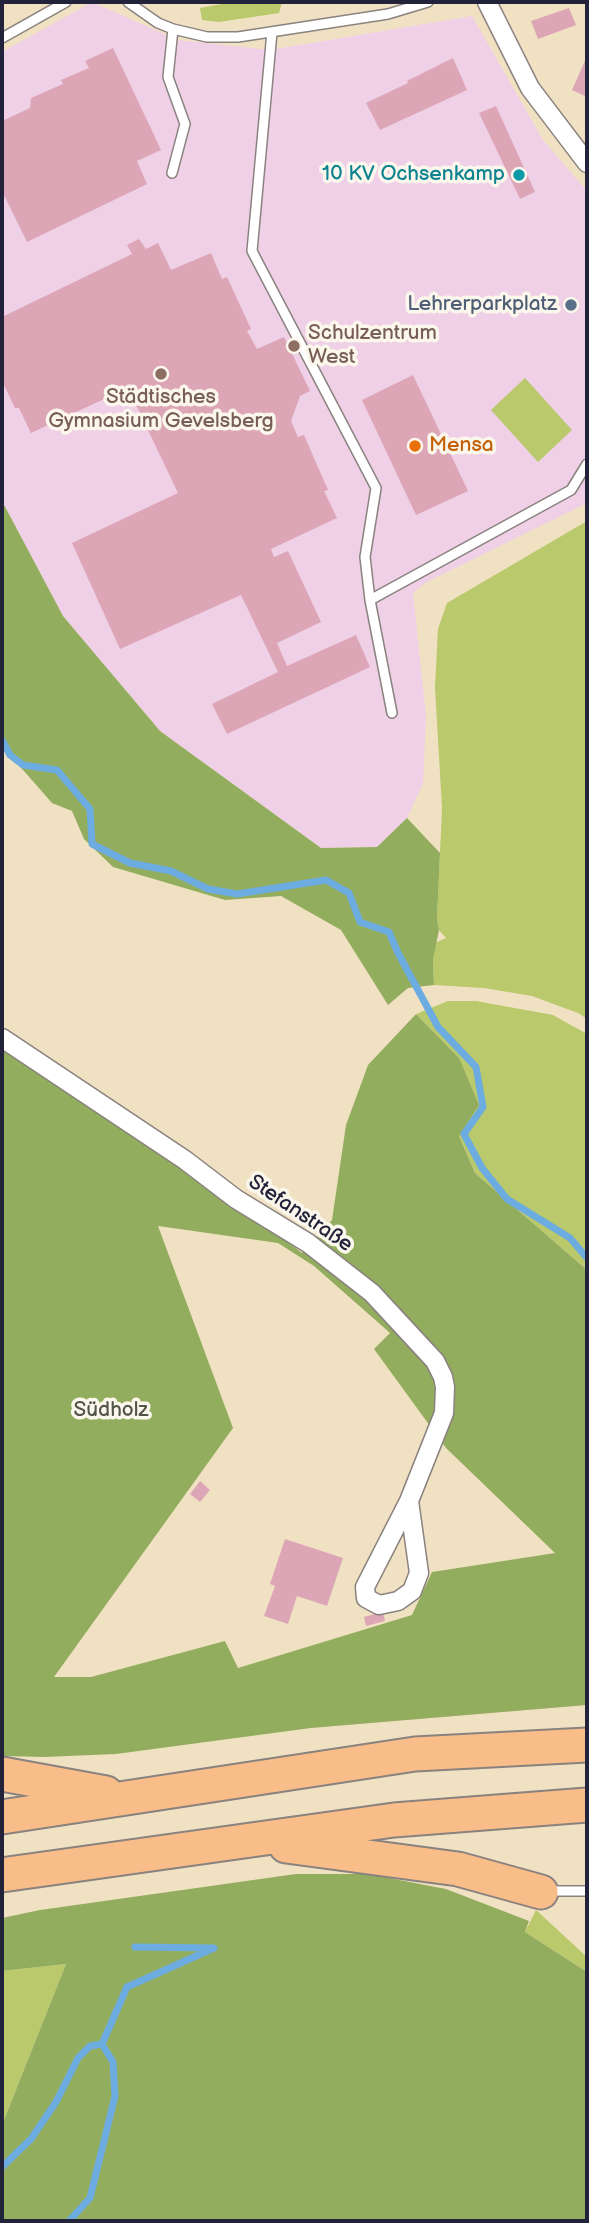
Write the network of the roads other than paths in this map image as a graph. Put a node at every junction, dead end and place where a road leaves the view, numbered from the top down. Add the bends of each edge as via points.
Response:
1 (66, 2) edge
2 (128, 2) edge
3 (429, 2) edge
4 (487, 2) edge
5 (173, 29) junction
6 (272, 32) junction
7 (2, 38) edge
8 (587, 163) edge
9 (172, 173) dead end
10 (587, 464) edge
11 (370, 600) junction
12 (392, 713) dead end
13 (2, 1038) edge
14 (409, 1501) junction
15 (587, 1745) edge
16 (2, 1774) edge
17 (132, 1798) junction
18 (587, 1805) edge
19 (2, 1817) edge
20 (238, 1840) junction
21 (2, 1875) edge
22 (587, 1891) edge
23 (541, 1892) joint

1 - 7 lane
2 - 5 lane
3 - 6 lane via 388,14
4 - 8 street via 530,88
5 - 6 lane via 206,37
5 - 9 lane via 168,77 185,124
6 - 11 lane via 252,251 376,488 365,557
10 - 11 lane via 570,491
11 - 12 lane
13 - 14 street, Stefanstraße via 236,1199 308,1243 372,1293 435,1362 445,1387 444,1413
14 - 14 street, Stefanstraße via 365,1587 366,1598 379,1605 398,1601 412,1591 419,1573
15 - 17 highway via 415,1754
16 - 17 highway
17 - 19 highway
18 - 20 highway via 394,1820
20 - 21 highway
20 - 23 highway via 458,1869
22 - 23 lane

